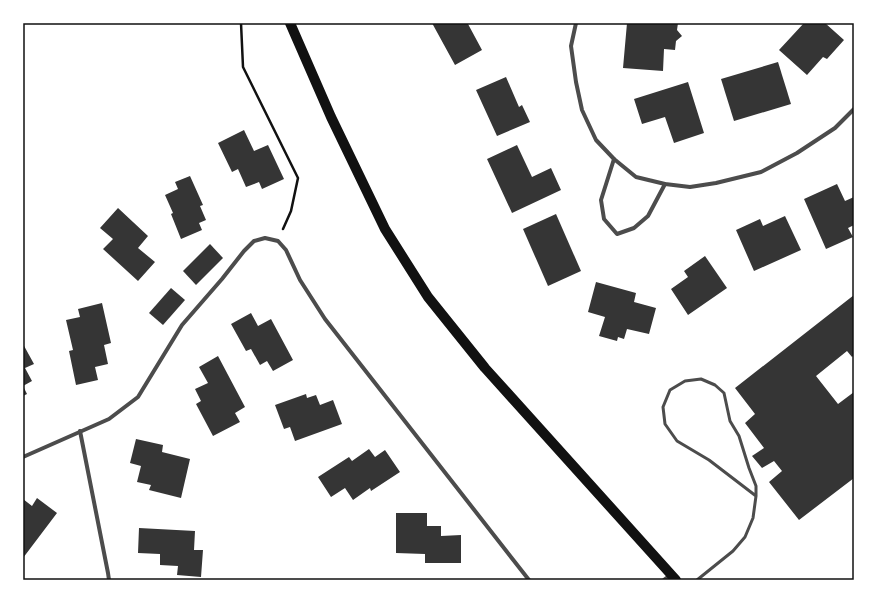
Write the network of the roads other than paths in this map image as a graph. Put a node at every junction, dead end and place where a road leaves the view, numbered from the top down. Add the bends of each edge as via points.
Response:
1 (290, 23) edge
2 (576, 23) edge
3 (854, 109) edge
4 (614, 159) junction
5 (665, 184) junction
6 (80, 431) junction
7 (23, 457) edge
8 (756, 496) junction
9 (670, 578) edge
10 (109, 580) edge
11 (529, 580) edge
12 (697, 580) edge

1 - 9 main road via 385,229 428,297 485,368
2 - 4 street via 572,46 582,110 596,140
3 - 5 street via 836,128 761,172 690,187
4 - 5 street via 636,177
4 - 5 street via 601,200 604,219 617,234 634,228 648,216
6 - 7 street
6 - 10 street
6 - 11 street via 109,419 138,397 182,325 254,241 265,238 278,241 286,250 300,280 325,319
8 - 8 lane via 756,486 739,436 730,421 724,393 715,385 701,379 685,381 670,390 663,407 665,424 677,441 709,460
8 - 12 lane via 753,518 745,537 733,551

